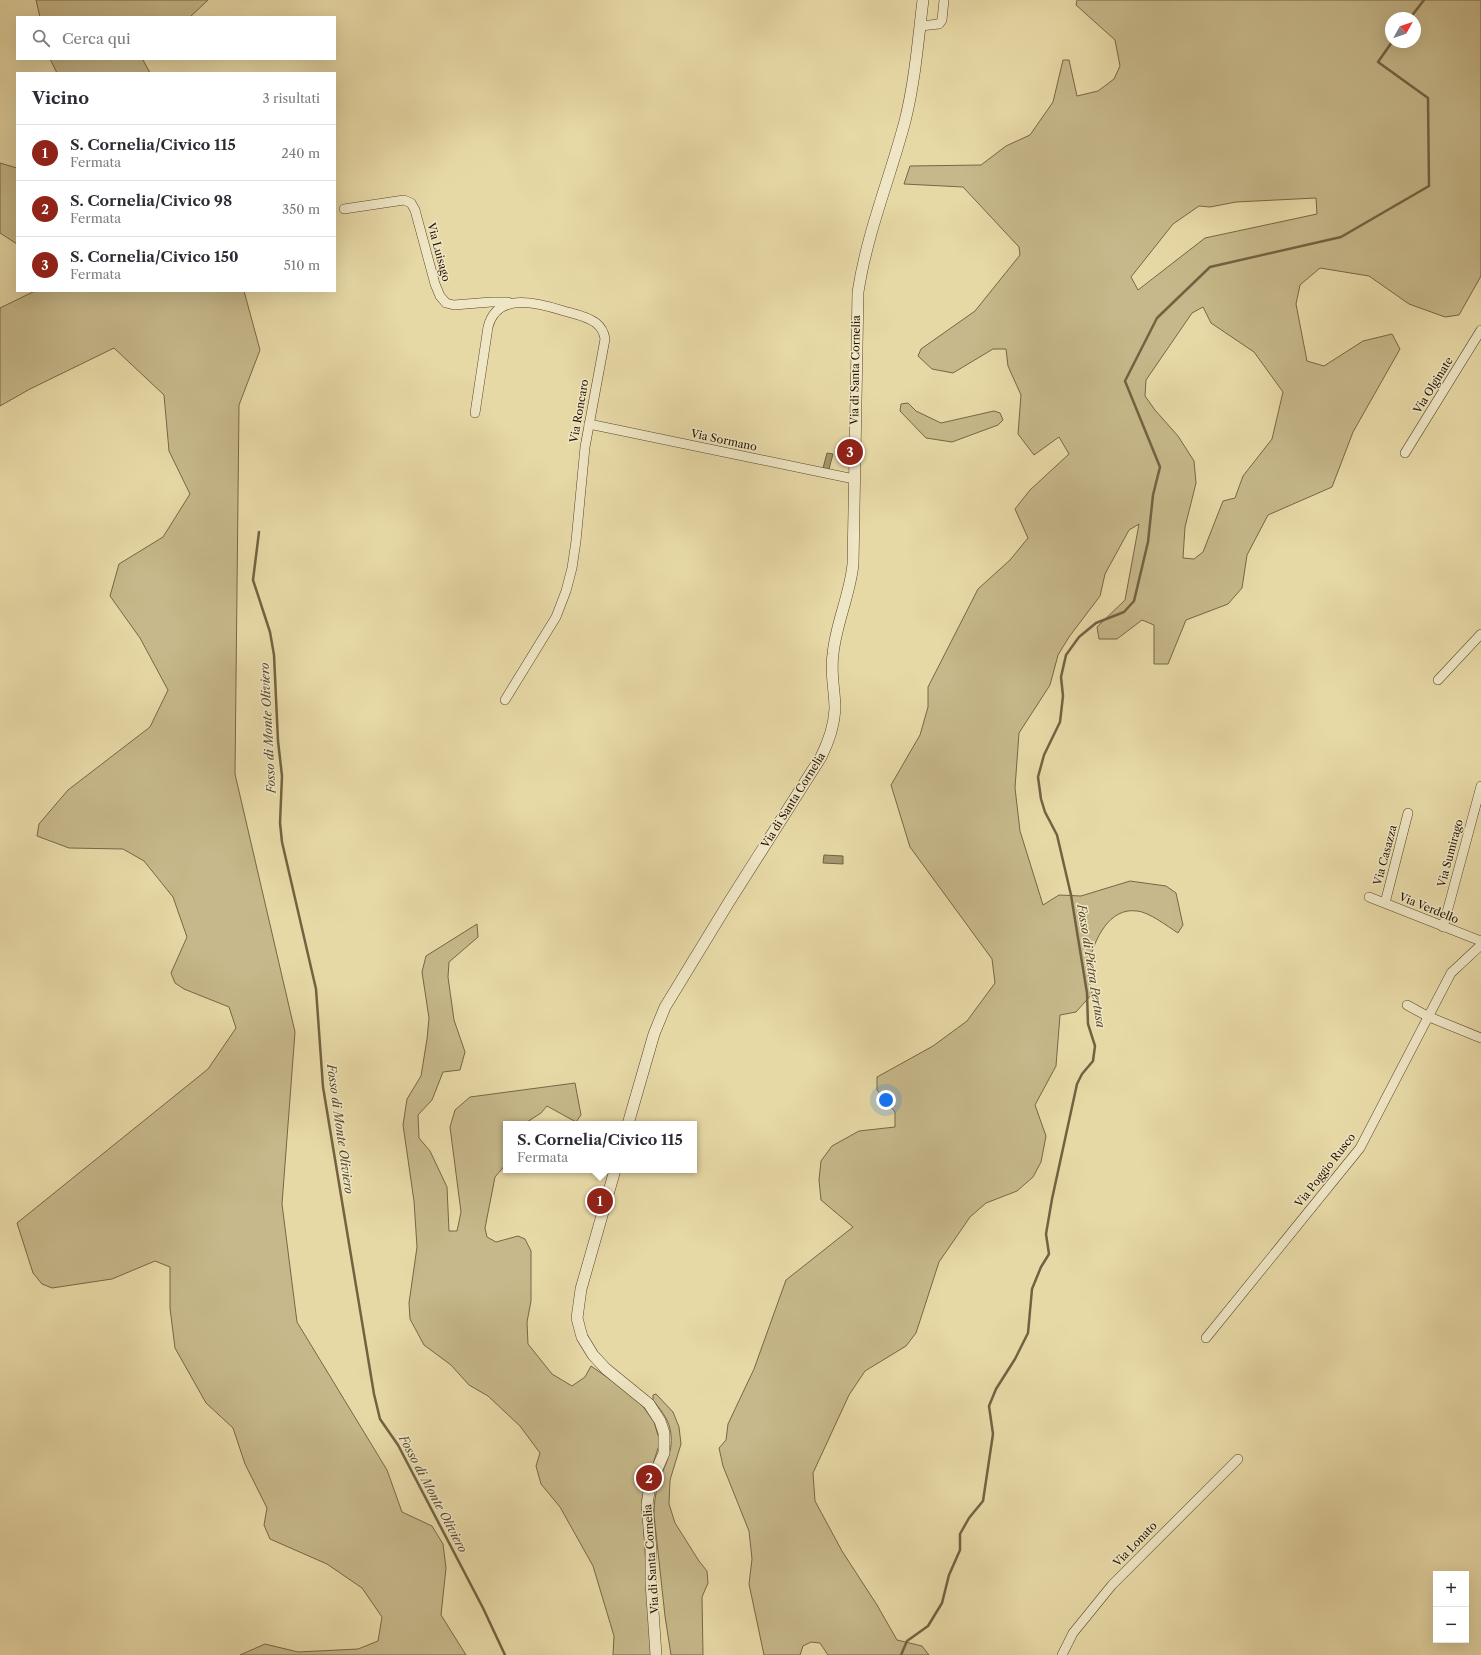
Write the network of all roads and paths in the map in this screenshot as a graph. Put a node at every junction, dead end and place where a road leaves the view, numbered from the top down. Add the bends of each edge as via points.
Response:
1 (923, 0) edge
2 (944, 0) edge
3 (920, 26) junction
4 (344, 208) dead end
5 (517, 302) junction
6 (1481, 330) edge
7 (475, 412) dead end
8 (589, 424) junction
9 (1405, 453) dead end
10 (854, 479) junction
11 (1481, 634) edge
12 (1438, 680) dead end
13 (505, 700) dead end
14 (1481, 786) edge
15 (1408, 813) dead end
16 (1369, 897) dead end
17 (1385, 903) junction
18 (1443, 927) junction
19 (1481, 941) edge
20 (1481, 945) edge
21 (1406, 1005) dead end
22 (1427, 1016) junction
23 (1481, 1038) edge
24 (629, 1121) edge
25 (614, 1173) edge
26 (1206, 1338) dead end
27 (1238, 1459) dead end
28 (656, 1655) edge
29 (1062, 1655) edge

1 - 3 street, Via di Santa Cornelia
2 - 3 street via 942,20 939,24
3 - 10 street, Via di Santa Cornelia via 915,77 905,120 860,276
4 - 5 street, Via Luisago via 408,201 416,210 437,289 446,303 454,305
5 - 7 street, Via Roncaro via 500,308 490,318
5 - 8 street, Via Roncaro via 579,315 595,322 602,330 605,339
6 - 9 street, Via Olginate
8 - 10 street, Via Sormano
8 - 13 street, Via Roncaro via 576,541 566,591 556,617
10 - 24 street, Via di Santa Cornelia via 853,564 833,654 831,671 835,710 829,739 821,757 665,1007 652,1039
11 - 12 street
14 - 18 street, Via Sumirago
15 - 17 street, Via Casazza
16 - 17 street, Via Verdello
17 - 18 street, Via Verdello
18 - 19 street, Via Verdello
20 - 22 street, Via Poggio Rusco via 1451,973
21 - 22 street
22 - 23 street
22 - 26 street, Via Poggio Rusco via 1360,1148
25 - 28 street, Via di Santa Cornelia via 581,1289 577,1318 582,1337 593,1355 606,1369 650,1404 664,1433 664,1453 650,1485 646,1505
27 - 29 street, Via Lonato via 1112,1585 1072,1633

